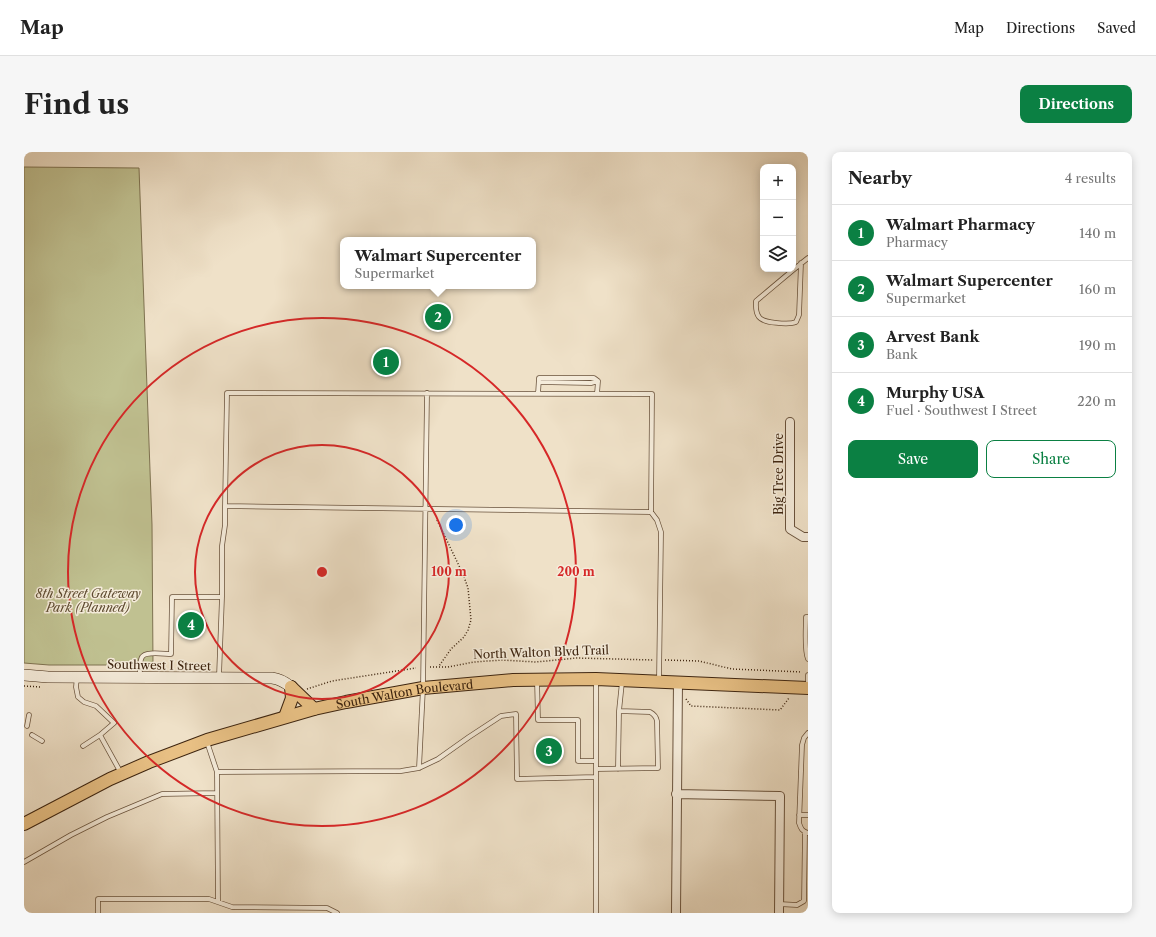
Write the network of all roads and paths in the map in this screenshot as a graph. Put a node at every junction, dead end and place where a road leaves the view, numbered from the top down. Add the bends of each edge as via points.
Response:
1 (808, 258) edge
2 (801, 264) junction
3 (427, 393) junction
4 (538, 394) junction
5 (597, 394) junction
6 (790, 422) dead end
7 (225, 506) junction
8 (425, 509) junction
9 (651, 512) junction
10 (437, 520) dead end
11 (808, 537) edge
12 (222, 597) junction
13 (808, 617) edge
14 (807, 629) edge
15 (808, 659) edge
16 (650, 660) dead end
17 (670, 660) dead end
18 (433, 667) dead end
19 (438, 667) junction
20 (414, 668) dead end
21 (802, 672) dead end
22 (24, 675) edge
23 (808, 675) edge
24 (77, 677) junction
25 (140, 677) junction
26 (219, 678) junction
27 (596, 679) junction
28 (537, 680) junction
29 (623, 680) junction
30 (659, 681) junction
31 (678, 682) junction
32 (291, 687) junction
33 (308, 688) dead end
34 (423, 688) junction
35 (808, 688) edge
36 (683, 694) dead end
37 (789, 698) dead end
38 (314, 709) junction
39 (619, 711) junction
40 (29, 715) dead end
41 (285, 717) junction
42 (27, 726) dead end
43 (808, 733) edge
44 (32, 735) dead end
45 (100, 735) junction
46 (42, 740) dead end
47 (207, 740) junction
48 (84, 746) dead end
49 (596, 761) junction
50 (419, 768) junction
51 (596, 769) junction
52 (618, 769) junction
53 (216, 772) junction
54 (121, 774) junction
55 (596, 777) junction
56 (217, 793) junction
57 (676, 794) junction
58 (799, 815) junction
59 (808, 815) edge
60 (24, 824) edge
61 (806, 832) edge
62 (24, 862) edge
63 (218, 902) junction
64 (779, 904) junction
65 (98, 913) edge
66 (337, 913) edge
67 (596, 913) edge
68 (676, 913) edge
69 (779, 913) edge

1 - 2 lane
2 - 2 lane via 799,314 796,322 762,320 757,316 756,301
3 - 4 lane
3 - 7 lane via 227,393
3 - 8 lane
4 - 5 lane
4 - 5 lane via 539,378 594,378 598,381
5 - 9 lane via 652,394
6 - 11 street, Big Tree Drive via 790,529 803,537
7 - 8 lane
7 - 12 lane
8 - 9 lane
8 - 34 lane
9 - 30 lane via 661,532
10 - 19 path via 468,588 471,620 464,637
12 - 25 lane via 172,597 171,654 143,655
12 - 26 lane
13 - 14 lane
14 - 15 lane
16 - 19 path, North Walton Blvd Trail via 502,660
17 - 21 path via 699,661 732,669
18 - 19 path, North Walton Blvd Trail
20 - 33 path via 332,681
22 - 24 main road, Southwest I Street
23 - 35 lane
24 - 25 main road, Southwest I Street
24 - 45 lane via 78,697 96,706 114,723
25 - 26 main road, Southwest I Street
26 - 32 main road, Southwest I Street via 279,679
27 - 28 main road, South Walton Boulevard
27 - 29 main road, South Walton Boulevard
27 - 49 lane
28 - 34 main road, South Walton Boulevard
28 - 49 lane via 538,720 578,720 578,761
29 - 30 main road, South Walton Boulevard
29 - 39 lane
30 - 31 main road, South Walton Boulevard
31 - 35 main road, South Walton Boulevard
31 - 57 street
32 - 38 main road
32 - 41 main road via 292,698
34 - 38 main road, South Walton Boulevard
34 - 50 lane
36 - 37 path via 691,706 780,710
38 - 41 main road, South Walton Boulevard
39 - 52 lane
39 - 52 lane via 650,712 656,717 658,768
40 - 42 lane
41 - 47 main road, South Walton Boulevard
43 - 58 lane via 802,745
44 - 46 lane
45 - 48 lane
45 - 54 lane
47 - 53 lane
47 - 54 main road, South Walton Boulevard
49 - 51 lane
50 - 53 lane via 401,771
50 - 55 lane via 438,760 501,716 516,714 517,779
51 - 52 lane
51 - 55 lane
53 - 56 lane
54 - 60 main road, South Walton Boulevard
55 - 67 lane
56 - 62 lane via 162,794 107,817
56 - 63 lane
57 - 64 street via 780,796
57 - 68 street
58 - 59 lane
58 - 61 lane via 801,829
61 - 64 lane via 804,901 797,905
63 - 65 lane via 209,899 98,899
63 - 66 lane via 232,907 327,908
64 - 69 street

